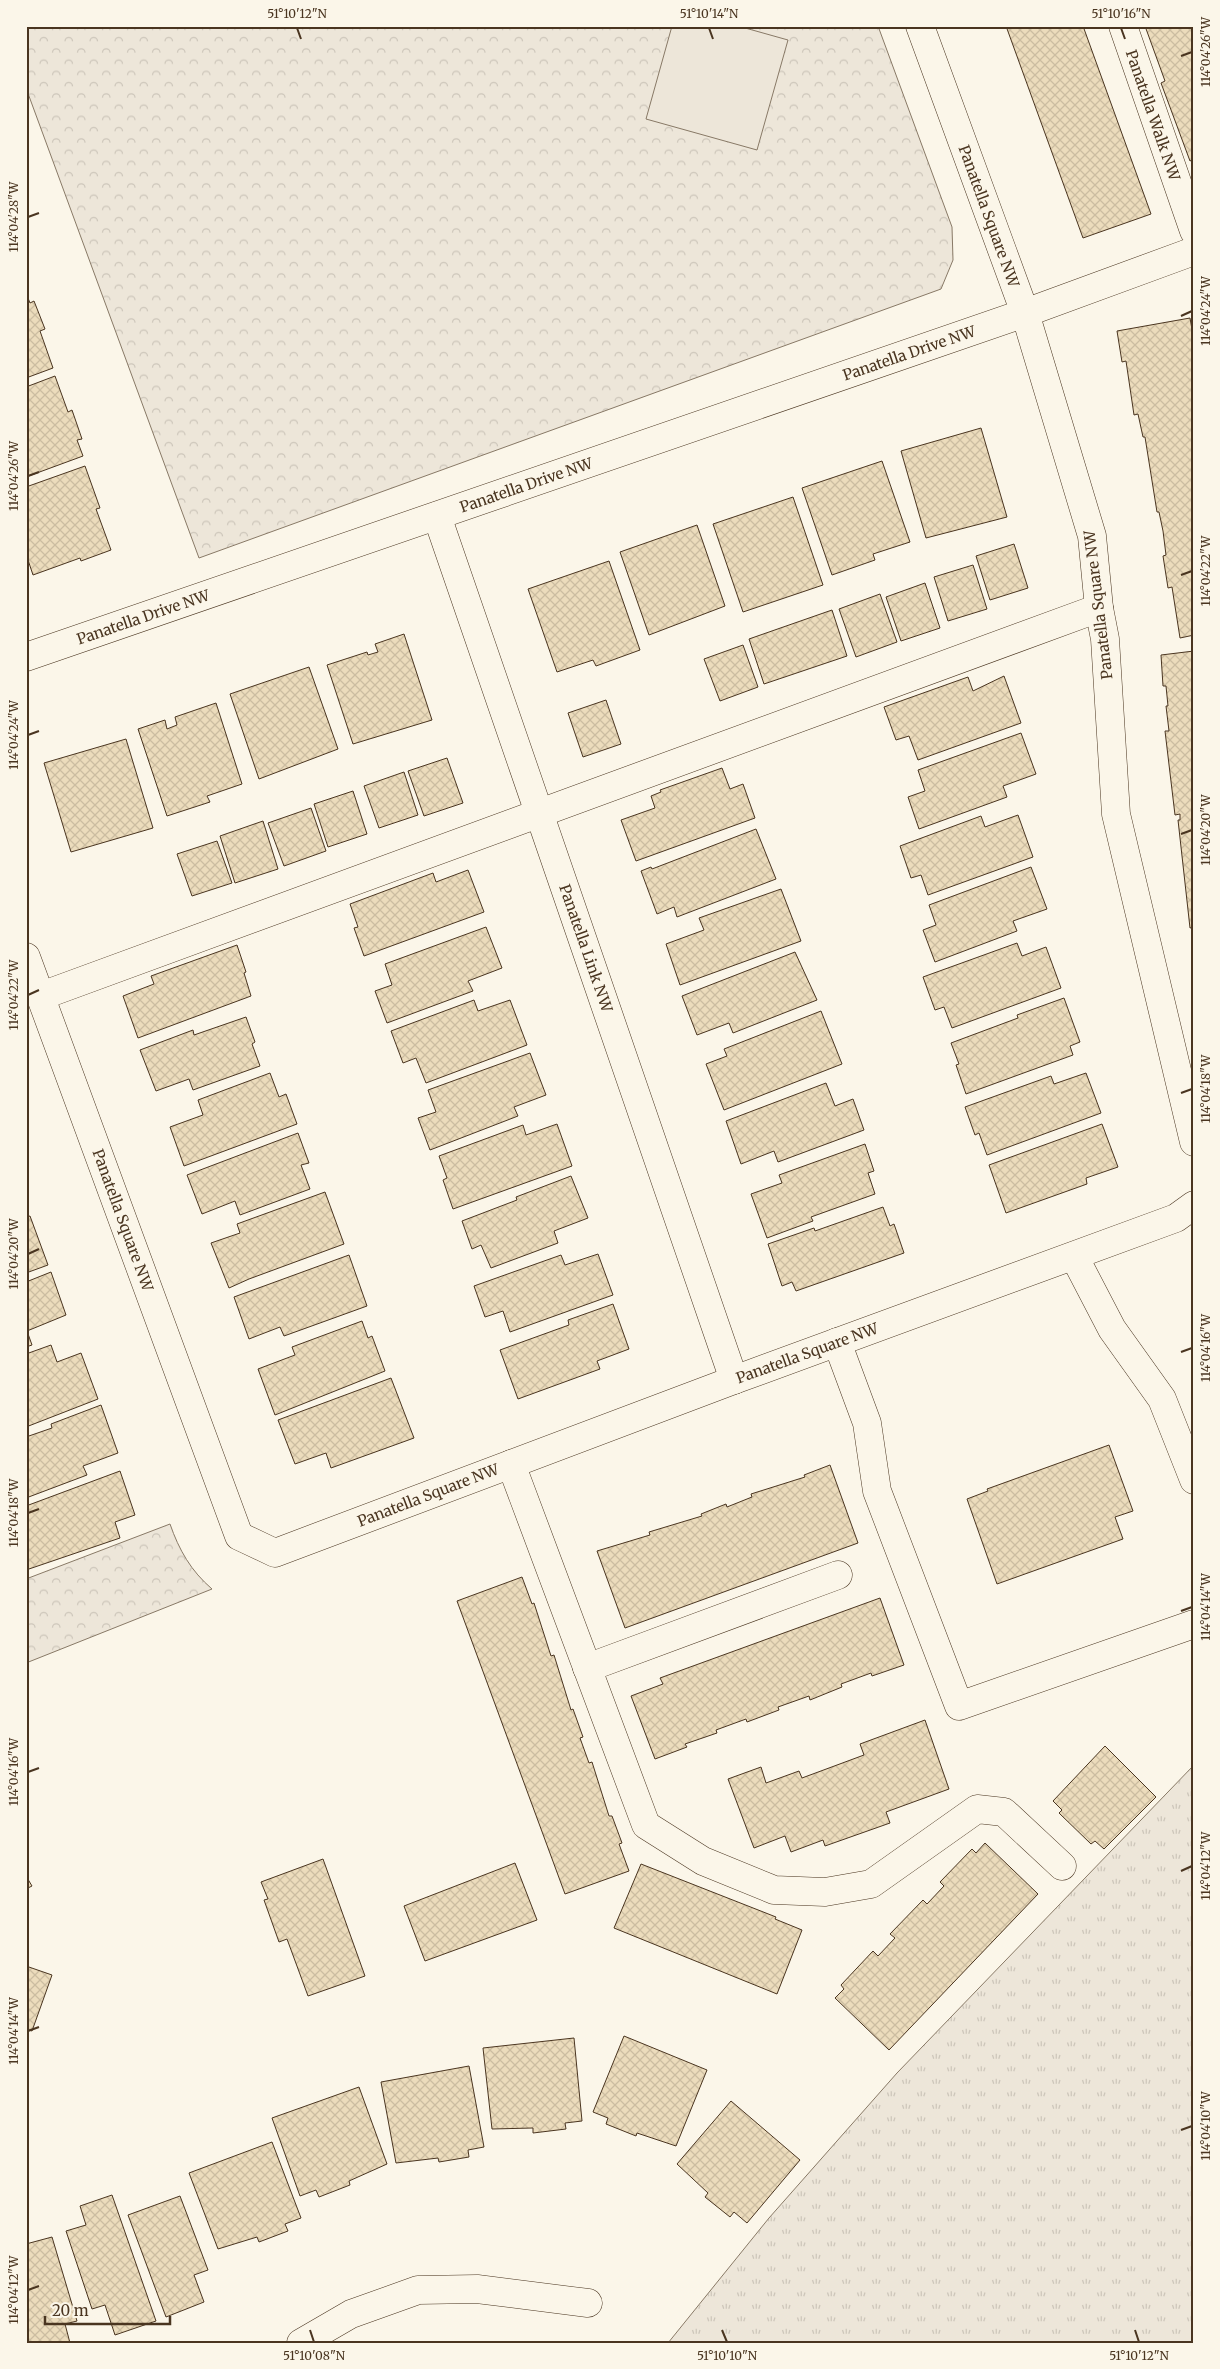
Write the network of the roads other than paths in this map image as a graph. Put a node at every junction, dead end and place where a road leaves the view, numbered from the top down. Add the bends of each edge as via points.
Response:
1 (920, 26) edge
2 (1123, 26) edge
3 (1194, 231) edge
4 (1194, 250) edge
5 (1025, 313) junction
6 (437, 516) junction
7 (1099, 608) junction
8 (26, 656) edge
9 (540, 813) junction
10 (26, 957) edge
11 (41, 996) junction
12 (1194, 1142) edge
13 (1194, 1205) edge
14 (1074, 1256) junction
15 (837, 1342) junction
16 (734, 1380) junction
17 (511, 1464) junction
18 (1194, 1480) edge
19 (838, 1575) dead end
20 (1194, 1624) edge
21 (587, 1668) junction
22 (1062, 1866) dead end
23 (588, 2304) dead end
24 (301, 2343) edge

1 - 5 street, Panatella Square NW
2 - 3 street, Panatella Walk NW
4 - 5 street
5 - 6 street, Panatella Drive NW
5 - 7 street, Panatella Square NW via 1092,536
6 - 8 street, Panatella Drive NW
6 - 9 street, Panatella Link NW
7 - 9 street
7 - 12 street, Panatella Square NW via 1116,814
9 - 11 street
9 - 16 street, Panatella Link NW
10 - 11 street, Panatella Square NW
11 - 17 street, Panatella Square NW via 239,1536 275,1553
13 - 14 street, Panatella Square NW via 1176,1218
14 - 15 street, Panatella Square NW
14 - 18 street via 1112,1329 1162,1399
15 - 16 street, Panatella Square NW
15 - 20 street via 867,1423 877,1491 959,1706
16 - 17 street, Panatella Square NW
17 - 21 street
19 - 21 street
21 - 22 street via 646,1825 704,1861 774,1890 825,1892 871,1884 977,1809 1004,1812
23 - 24 street via 477,2289 418,2290 351,2314

